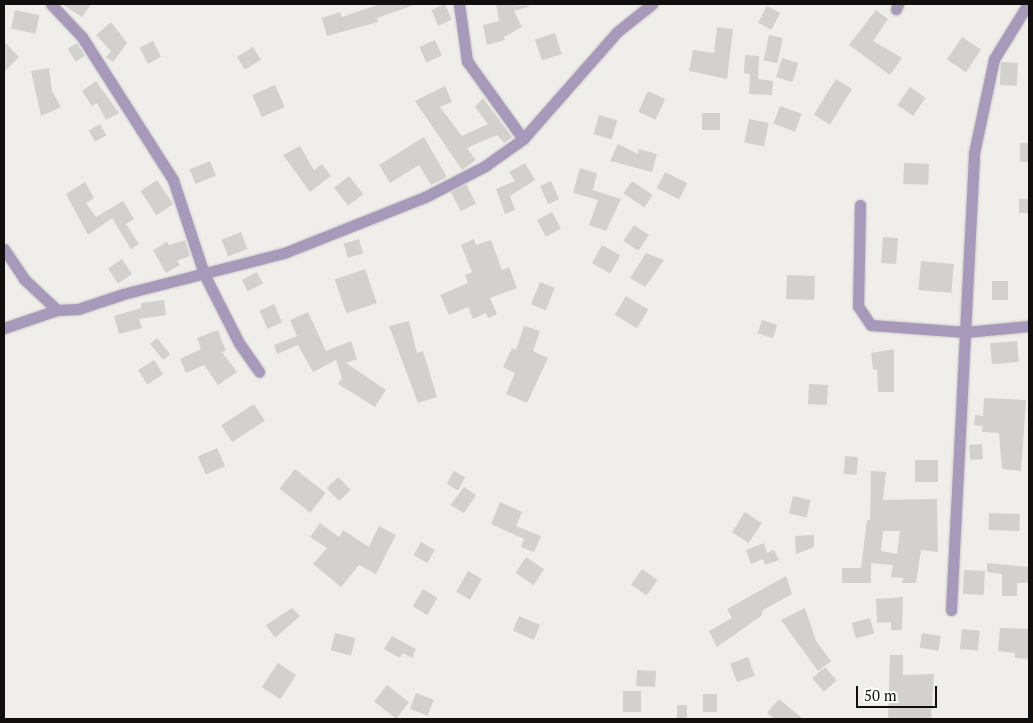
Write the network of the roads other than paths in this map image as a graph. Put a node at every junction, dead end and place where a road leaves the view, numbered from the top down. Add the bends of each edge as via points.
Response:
1 (51, 4) edge
2 (459, 4) edge
3 (652, 4) edge
4 (1028, 4) edge
5 (523, 139) junction
6 (860, 205) dead end
7 (4, 249) edge
8 (204, 274) junction
9 (57, 310) junction
10 (1029, 326) edge
11 (4, 328) edge
12 (966, 332) junction
13 (259, 372) dead end
14 (951, 610) dead end

1 - 8 street via 82,37 173,180
2 - 5 street via 467,61
3 - 5 street via 618,32
4 - 12 street via 994,59 974,152
5 - 8 street via 485,166 425,198 284,253
6 - 12 street via 858,306 871,325
7 - 9 street via 24,278
8 - 9 street via 78,309
8 - 13 street via 239,343
9 - 11 street
10 - 12 street
12 - 14 street

